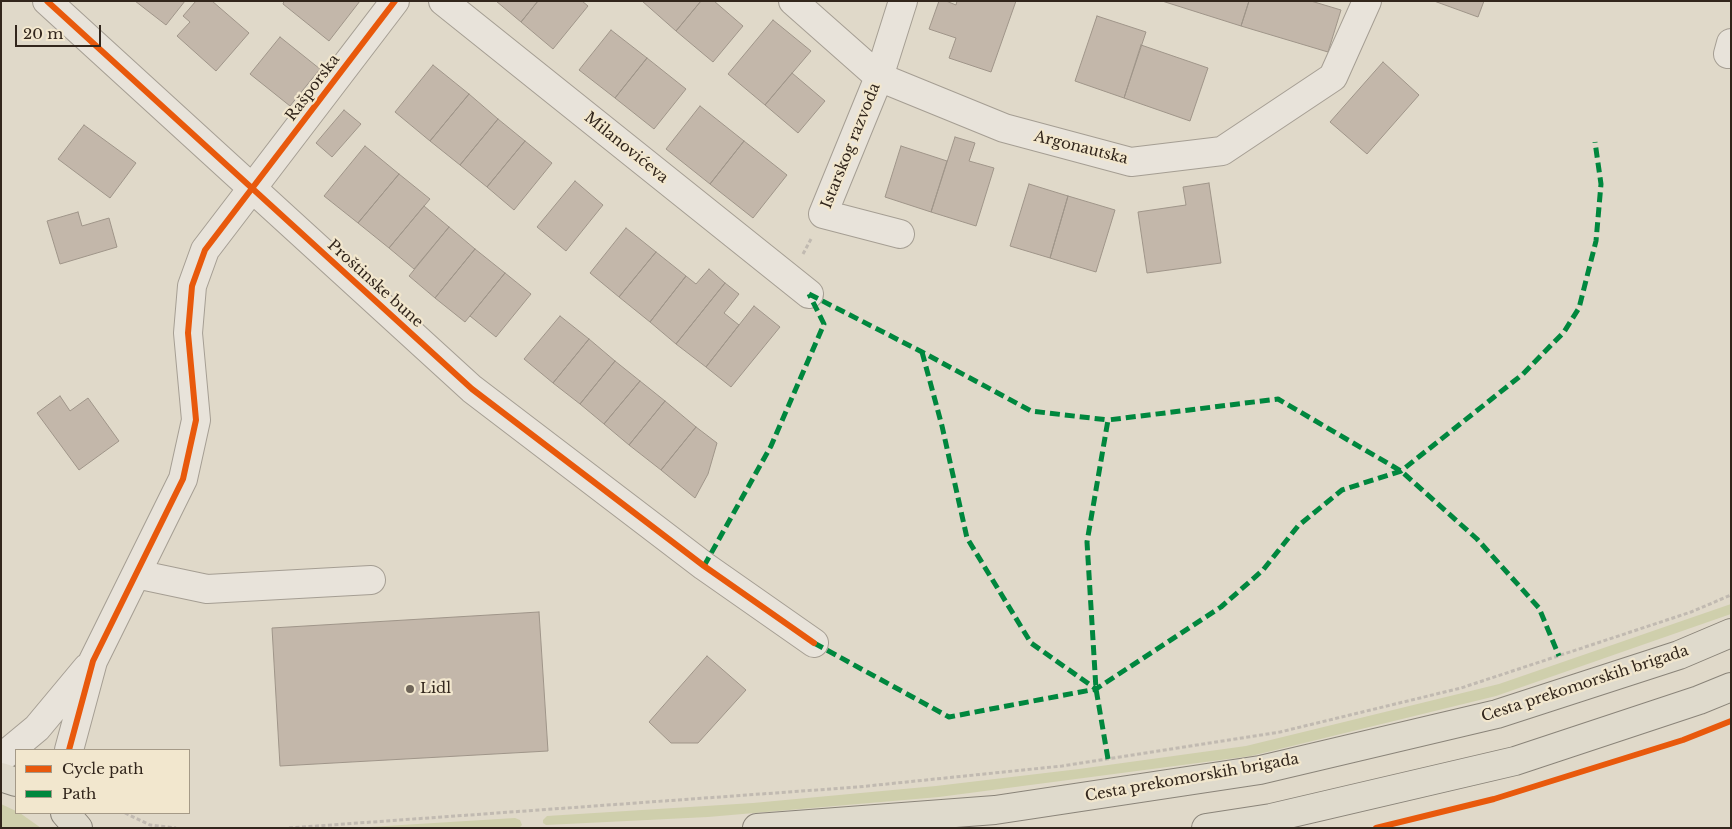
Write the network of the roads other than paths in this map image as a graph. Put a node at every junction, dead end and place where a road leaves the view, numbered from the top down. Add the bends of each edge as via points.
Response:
1 (47, 1) edge
2 (395, 1) edge
3 (443, 1) edge
4 (793, 1) edge
5 (903, 1) edge
6 (1364, 2) edge
7 (879, 77) junction
8 (252, 189) junction
9 (900, 234) dead end
10 (800, 287) road end
11 (136, 574) junction
12 (371, 580) dead end
13 (1731, 633) edge
14 (814, 643) dead end
15 (93, 661) junction
16 (1731, 687) edge
17 (69, 749) edge
18 (1, 758) edge
19 (1, 777) edge
20 (15, 782) edge
21 (66, 814) edge
22 (78, 828) edge
23 (757, 828) edge
24 (1206, 828) edge

1 - 8 street, Proštinske bune
2 - 8 street, Rašporska
3 - 10 street, Milanovićeva
4 - 7 street, Argonautska
5 - 7 street, Istarskog razvoda
6 - 7 street, Argonautska via 1333,77 1222,151 1131,162 1004,128
7 - 9 street, Istarskog razvoda via 823,214
8 - 11 street, Rašporska via 205,250 192,286 188,333 196,420 184,479
8 - 14 street, Proštinske bune via 472,389 704,566
11 - 12 street via 207,589
11 - 15 street, Rašporska
13 - 23 main road, Cesta prekomorskih brigada via 1679,655 1497,714 1260,770 995,810
15 - 17 street
15 - 18 street via 37,728
16 - 24 main road via 1515,762 1271,818
19 - 20 main road
21 - 22 main road

